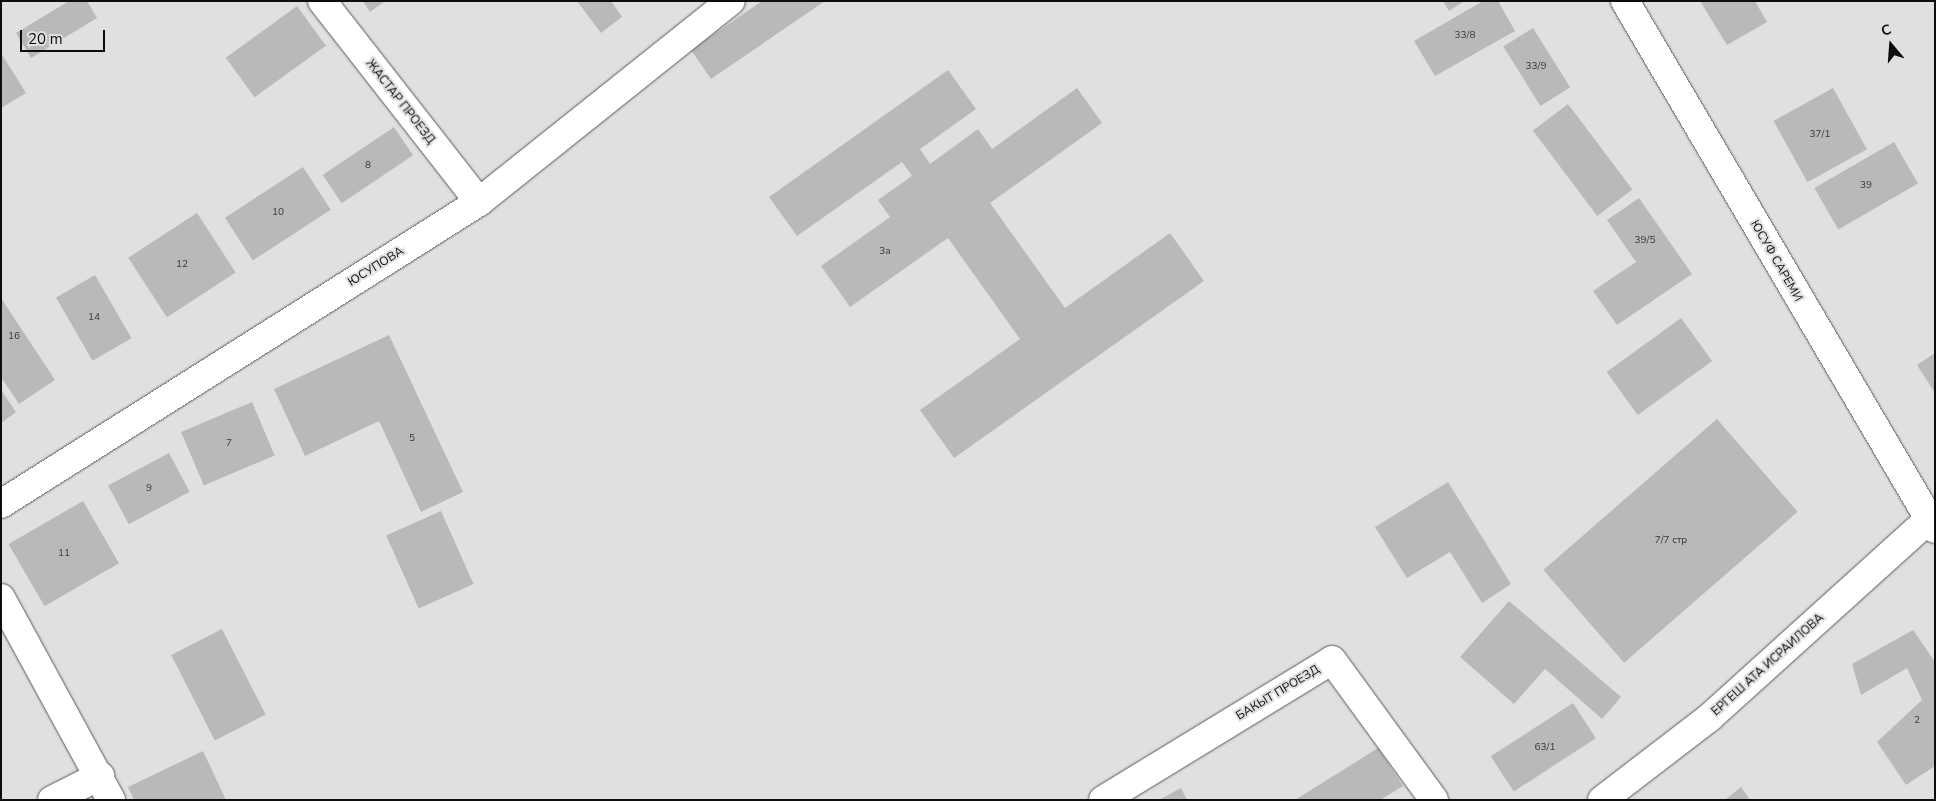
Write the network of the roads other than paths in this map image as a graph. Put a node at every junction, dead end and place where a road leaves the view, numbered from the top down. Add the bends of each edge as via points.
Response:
1 (322, 1) edge
2 (731, 1) edge
3 (1625, 1) edge
4 (479, 202) junction
5 (1, 504) edge
6 (1931, 525) edge
7 (1, 598) edge
8 (106, 788) edge
9 (52, 800) edge
10 (1103, 800) edge
11 (1434, 800) edge
12 (1602, 800) edge

1 - 4 street, ЖАСТАР ПРОЕЗД
2 - 4 street, ЮСУПОВА
3 - 6 street, ЮСУФ САРЕМИ
4 - 5 street, ЮСУПОВА
6 - 12 street, ЕРГЕШ АТА ИСРАИЛОВА via 1709,718
7 - 8 street
8 - 9 street
10 - 11 street, БАКЫТ ПРОЕЗД via 1332,660

